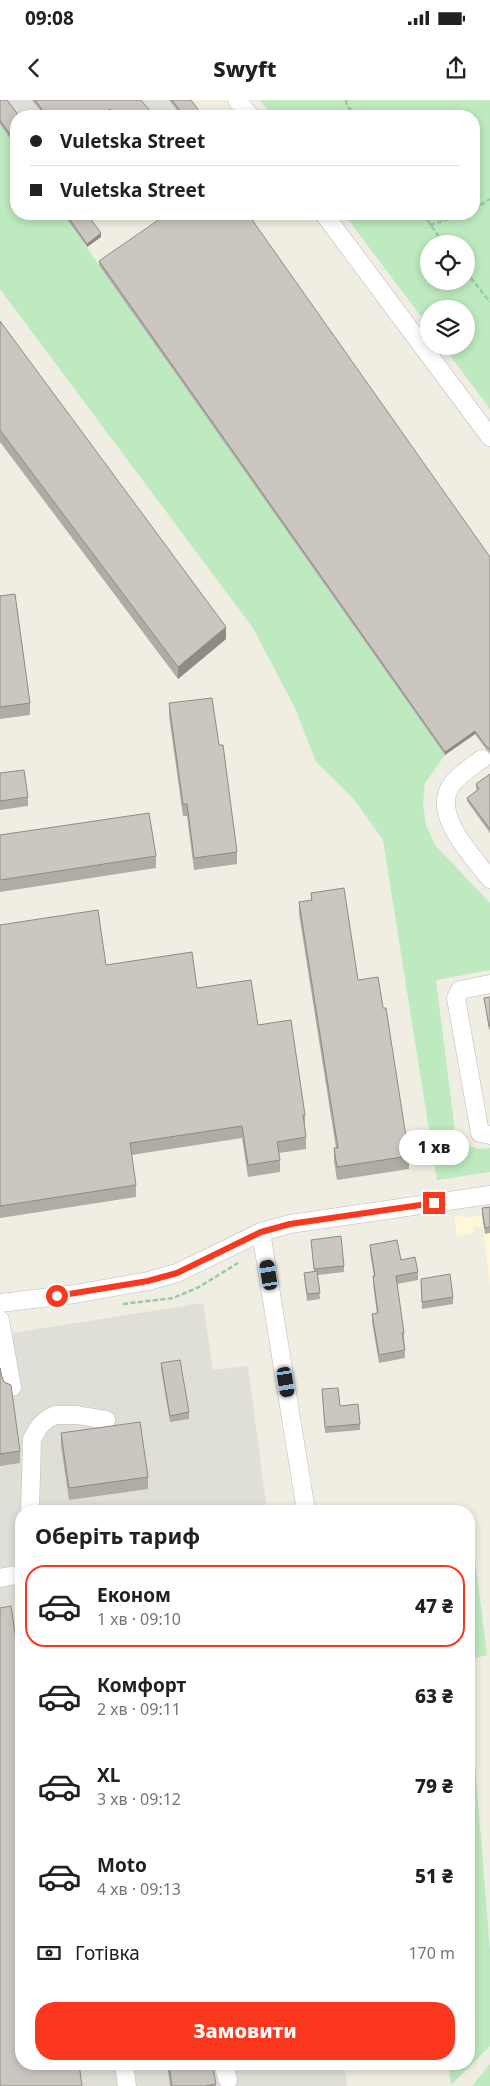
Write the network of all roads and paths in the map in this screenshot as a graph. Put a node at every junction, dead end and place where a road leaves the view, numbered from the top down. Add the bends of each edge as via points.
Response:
1 (237, 100) edge
2 (245, 110) edge
3 (328, 220) edge
4 (427, 220) edge
5 (446, 220) edge
6 (430, 225) junction
7 (437, 235) edge
8 (475, 283) edge
9 (490, 302) edge
10 (490, 437) edge
11 (482, 759) dead end
12 (490, 879) edge
13 (490, 984) edge
14 (490, 1135) edge
15 (490, 1195) edge
16 (261, 1232) junction
17 (242, 1260) dead end
18 (0, 1303) edge
19 (115, 1305) dead end
20 (0, 1320) edge
21 (12, 1388) edge
22 (106, 1420) dead end
23 (30, 1505) edge
24 (305, 1505) edge
25 (15, 1575) edge
26 (0, 1578) edge
27 (125, 2070) edge
28 (127, 2086) edge

1 - 2 street
3 - 10 street
4 - 6 path
5 - 6 path
6 - 7 path
8 - 9 path
11 - 12 street via 451,786 446,805 452,829
13 - 14 street via 460,990 456,998 480,1133
15 - 16 street via 327,1218
16 - 18 street via 177,1273 155,1279 76,1294
16 - 24 street
17 - 19 path via 199,1287 173,1298
20 - 21 street
22 - 23 street via 54,1415 39,1427 32,1439
25 - 26 street
27 - 28 street

